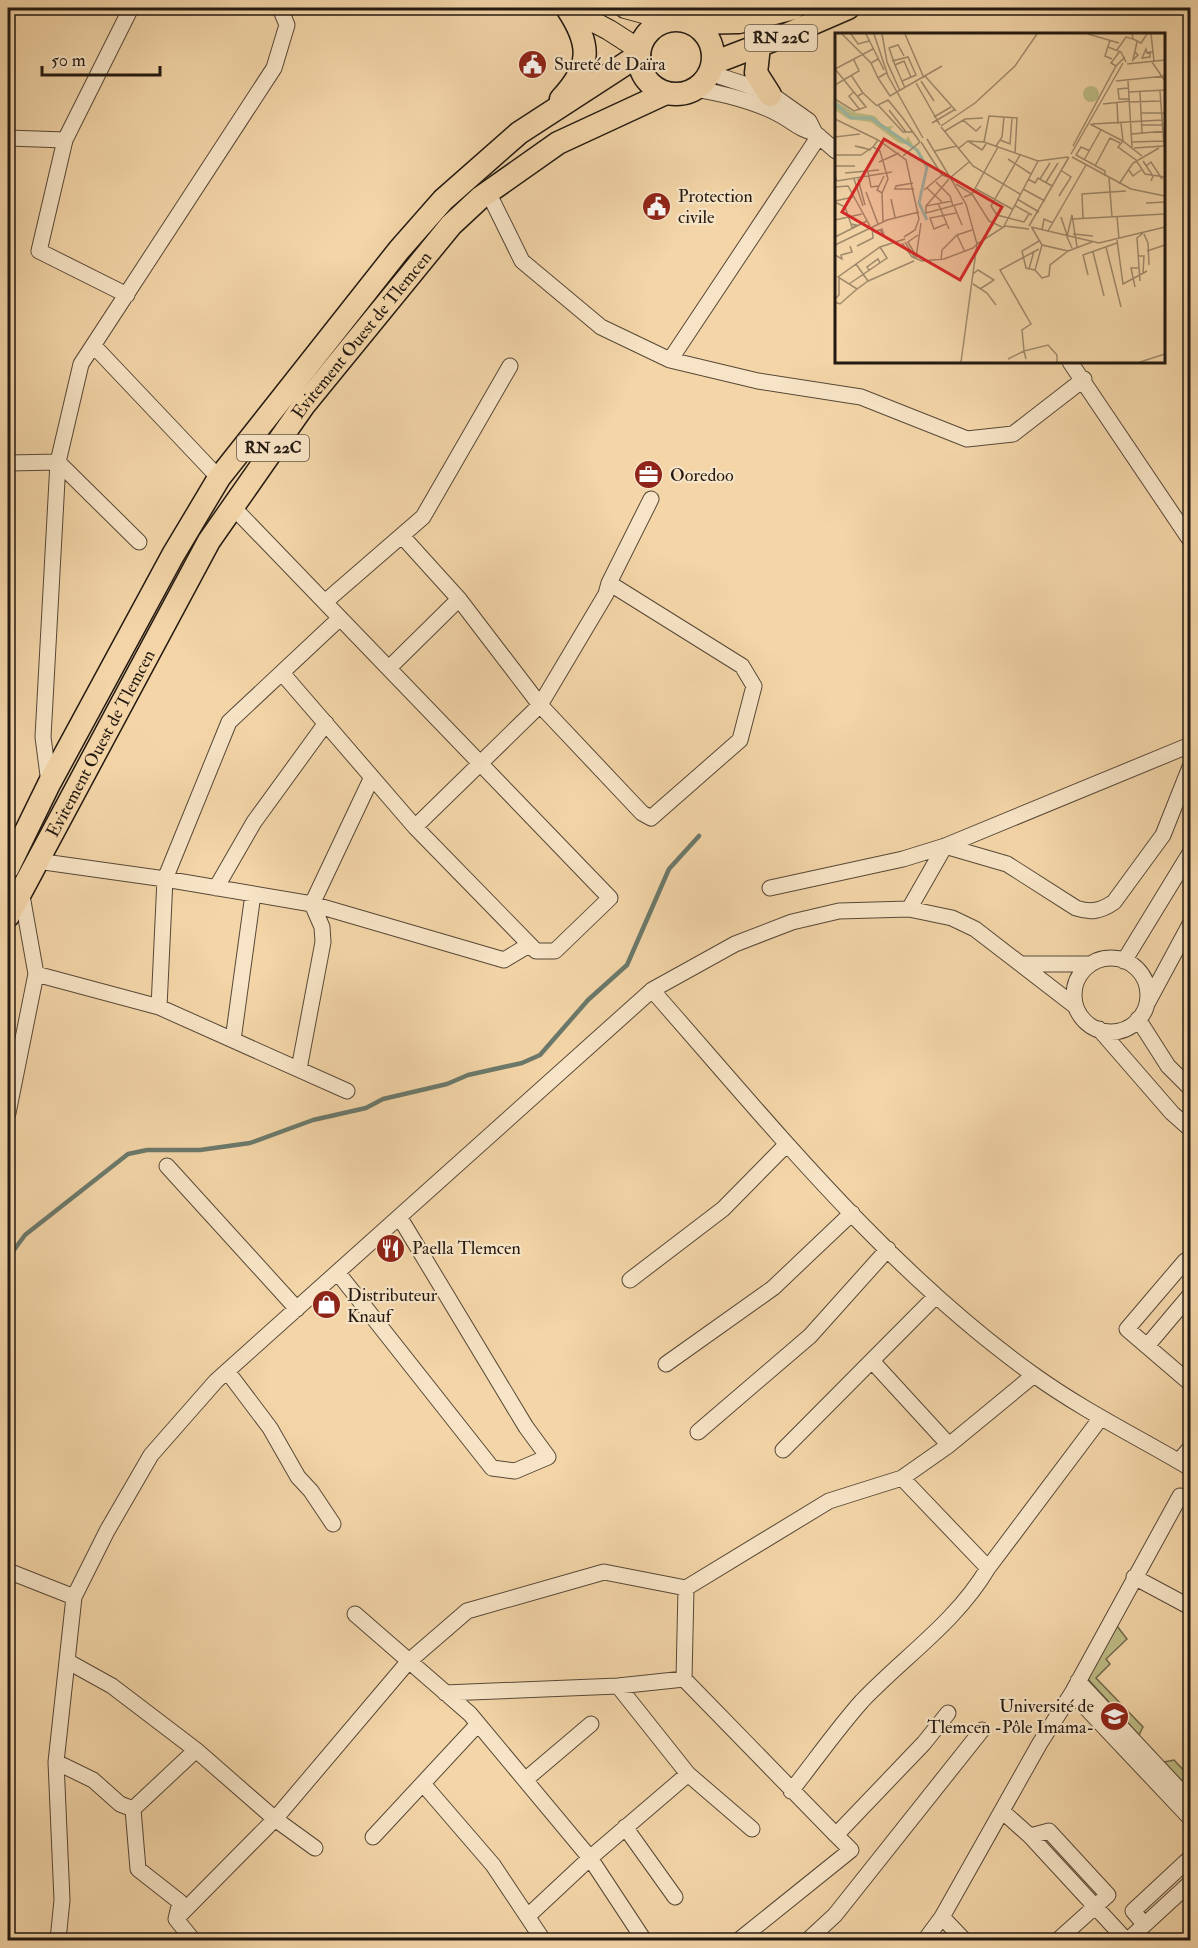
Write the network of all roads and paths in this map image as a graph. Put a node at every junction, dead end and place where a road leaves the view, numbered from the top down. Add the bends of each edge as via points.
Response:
1 (131, 8) edge
2 (280, 8) edge
3 (567, 8) edge
4 (625, 8) edge
5 (794, 8) edge
6 (848, 8) edge
7 (680, 22) junction
8 (759, 46) junction
9 (639, 53) junction
10 (706, 75) junction
11 (666, 93) junction
12 (770, 95) junction
13 (550, 110) junction
14 (817, 135) junction
15 (8, 138) edge
16 (65, 140) junction
17 (835, 149) edge
18 (488, 192) junction
19 (127, 295) junction
20 (94, 346) junction
21 (670, 360) junction
22 (1071, 363) edge
23 (510, 366) dead end
24 (1084, 379) junction
25 (58, 462) junction
26 (8, 463) edge
27 (219, 478) junction
28 (651, 499) dead end
29 (232, 506) junction
30 (402, 536) junction
31 (1191, 540) edge
32 (140, 542) dead end
33 (609, 583) junction
34 (459, 598) junction
35 (325, 602) junction
36 (340, 618) junction
37 (388, 668) junction
38 (282, 673) junction
39 (540, 705) junction
40 (326, 723) junction
41 (1191, 745) edge
42 (480, 765) junction
43 (1191, 767) edge
44 (372, 777) junction
45 (49, 784) junction
46 (415, 827) junction
47 (945, 846) junction
48 (1191, 853) edge
49 (9, 861) edge
50 (37, 861) junction
51 (165, 879) junction
52 (216, 888) junction
53 (770, 888) dead end
54 (21, 890) junction
55 (253, 894) junction
56 (312, 904) junction
57 (909, 909) junction
58 (8, 916) edge
59 (1191, 924) edge
60 (529, 945) junction
61 (1124, 961) junction
62 (1024, 964) junction
63 (1090, 964) junction
64 (36, 974) junction
65 (652, 990) junction
66 (1146, 1005) junction
67 (1075, 1006) junction
68 (159, 1007) junction
69 (1138, 1019) junction
70 (1099, 1029) junction
71 (232, 1040) junction
72 (299, 1070) junction
73 (1191, 1088) edge
74 (347, 1091) dead end
75 (8, 1113) edge
76 (1191, 1129) edge
77 (787, 1144) junction
78 (167, 1166) dead end
79 (852, 1213) junction
80 (400, 1218) junction
81 (888, 1249) junction
82 (1191, 1266) edge
83 (338, 1273) junction
84 (630, 1280) dead end
85 (1191, 1295) edge
86 (936, 1296) junction
87 (297, 1309) junction
88 (1148, 1346) junction
89 (872, 1361) junction
90 (666, 1364) dead end
91 (226, 1371) junction
92 (1034, 1375) junction
93 (1191, 1383) edge
94 (1100, 1419) junction
95 (698, 1432) dead end
96 (949, 1444) junction
97 (1191, 1448) edge
98 (783, 1450) dead end
99 (1185, 1464) edge
100 (902, 1478) junction
101 (1180, 1496) dead end
102 (333, 1524) dead end
103 (988, 1568) junction
104 (8, 1571) edge
105 (1134, 1576) junction
106 (686, 1588) junction
107 (74, 1597) junction
108 (1191, 1607) edge
109 (355, 1614) dead end
110 (66, 1661) junction
111 (408, 1662) junction
112 (684, 1679) junction
113 (618, 1686) junction
114 (1075, 1687) junction
115 (445, 1693) junction
116 (948, 1713) dead end
117 (478, 1724) junction
118 (591, 1724) dead end
119 (982, 1730) dead end
120 (196, 1750) junction
121 (56, 1762) junction
122 (688, 1774) junction
123 (525, 1780) junction
124 (424, 1785) junction
125 (791, 1791) junction
126 (1191, 1801) edge
127 (133, 1809) junction
128 (1002, 1811) junction
129 (1191, 1818) edge
130 (275, 1819) junction
131 (625, 1827) junction
132 (752, 1829) dead end
133 (836, 1835) junction
134 (373, 1837) dead end
135 (315, 1848) dead end
136 (590, 1858) junction
137 (1191, 1858) edge
138 (1191, 1882) edge
139 (675, 1897) dead end
140 (1096, 1906) junction
141 (528, 1916) junction
142 (942, 1917) junction
143 (176, 1919) junction
144 (1144, 1924) junction
145 (58, 1941) edge
146 (193, 1941) edge
147 (543, 1941) edge
148 (644, 1941) edge
149 (739, 1941) edge
150 (808, 1941) edge
151 (925, 1941) edge
152 (964, 1941) edge
153 (1058, 1941) edge
154 (1127, 1941) edge

1 - 16 street
2 - 19 street via 287,25 274,68
3 - 9 main road via 602,25
3 - 13 highway via 584,39 585,60 576,79
4 - 7 main road
5 - 7 highway, RN 22C via 739,22
6 - 8 highway, RN 22C
7 - 9 highway via 650,31
7 - 10 highway via 704,32 712,47
8 - 10 highway, RN 22C
8 - 12 highway via 756,73
9 - 11 highway via 649,82
9 - 13 highway, Evitement Ouest de Tlemcen / RN 22C
10 - 11 highway via 676,94
10 - 12 street
10 - 14 street
11 - 18 highway, Evitement Ouest de Tlemcen / RN 22C via 558,143
12 - 14 street via 809,121
13 - 27 highway, Evitement Ouest de Tlemcen / RN 22C via 491,155 443,200
14 - 17 street
14 - 21 street
15 - 16 street
16 - 19 street via 39,251
18 - 21 street via 522,261 601,327
18 - 29 highway, Evitement Ouest de Tlemcen / RN 22C via 451,225 384,305 304,405
19 - 20 street
20 - 25 street via 81,364
20 - 27 street
21 - 24 street via 758,381 861,397 966,439 1013,434
22 - 24 street
23 - 30 street via 423,517
24 - 31 street
25 - 26 street
25 - 32 street
25 - 45 street via 43,737
27 - 45 highway, Evitement Ouest de Tlemcen / RN 22C
28 - 33 street
29 - 35 street
29 - 50 highway, Evitement Ouest de Tlemcen / RN 22C via 138,669
30 - 34 street
30 - 35 street
33 - 39 street
33 - 39 street via 742,666 754,687 740,740 651,818
34 - 37 street
34 - 39 street
35 - 36 street
36 - 37 street
36 - 38 street
37 - 42 street
38 - 40 street
38 - 51 street via 230,722
39 - 42 street
40 - 44 street
40 - 52 street via 254,822
41 - 47 street
42 - 46 street
42 - 60 street via 610,898 555,951 536,951
43 - 47 street via 1163,835 1114,902 1096,911 1076,908 1007,864
44 - 46 street
44 - 56 street
45 - 49 highway, Evitement Ouest de Tlemcen / RN 22C
46 - 60 street
47 - 53 street
47 - 57 street
48 - 61 street
50 - 51 street
50 - 54 highway, Evitement Ouest de Tlemcen / RN 22C
51 - 52 street
51 - 68 street
52 - 55 street
54 - 58 highway, Evitement Ouest de Tlemcen / RN 22C
54 - 64 street
55 - 56 street
55 - 71 street
56 - 60 street via 504,960
56 - 72 street via 322,927 323,942
57 - 62 street via 952,918 975,929
57 - 65 street via 839,911 792,922 735,944
59 - 66 street
61 - 63 street via 1113,958
61 - 66 street via 1146,983
62 - 63 street
62 - 67 street
63 - 67 street via 1076,982
64 - 68 street
64 - 75 street
65 - 77 street
65 - 80 street
66 - 69 street
67 - 70 street via 1084,1020
68 - 71 street
69 - 70 street via 1120,1030
69 - 73 street via 1168,1066
70 - 76 street via 1172,1113
71 - 72 street
72 - 74 street
77 - 79 street
77 - 84 street via 723,1209
78 - 87 street
79 - 81 street
79 - 90 street via 773,1288
80 - 83 street
80 - 83 street via 548,1457 515,1471 492,1468
81 - 86 street
81 - 95 street via 810,1336
82 - 88 street via 1185,1262 1127,1329
83 - 87 street
85 - 88 street
86 - 89 street
86 - 92 street
87 - 91 street
88 - 93 street
89 - 96 street
89 - 98 street
91 - 102 street via 270,1428 298,1477
91 - 107 street via 151,1455
92 - 94 street
92 - 96 street
94 - 99 street
94 - 103 street
96 - 100 street
97 - 99 street
100 - 103 street
100 - 106 street via 829,1501
101 - 105 street
103 - 125 street via 973,1593 862,1702
104 - 107 street
105 - 108 street
105 - 114 street
106 - 111 street via 604,1572 467,1611
106 - 112 street
107 - 110 street
109 - 111 street
110 - 120 street via 112,1686
110 - 121 street
111 - 115 street
111 - 130 street
112 - 113 street
112 - 125 street
113 - 115 street
113 - 122 street
114 - 126 street
114 - 128 street
114 - 129 street
115 - 117 street
116 - 133 street
117 - 123 street
117 - 124 street
118 - 123 street
119 - 150 street via 835,1916
120 - 127 street
120 - 130 street
121 - 127 street via 93,1780 120,1804
121 - 145 street via 62,1900
122 - 131 street
122 - 132 street
123 - 136 street
124 - 134 street
124 - 141 street via 493,1864
125 - 133 street
127 - 143 street via 138,1869 180,1902
128 - 140 street via 1030,1836 1049,1831 1108,1895
128 - 142 street
130 - 135 street
130 - 143 street
131 - 136 street
131 - 139 street
133 - 149 street via 851,1850
136 - 141 street
136 - 148 street
137 - 144 street via 1133,1911
138 - 144 street
140 - 153 street
140 - 154 street
141 - 147 street
142 - 151 street
142 - 152 street
143 - 146 street
144 - 154 street

